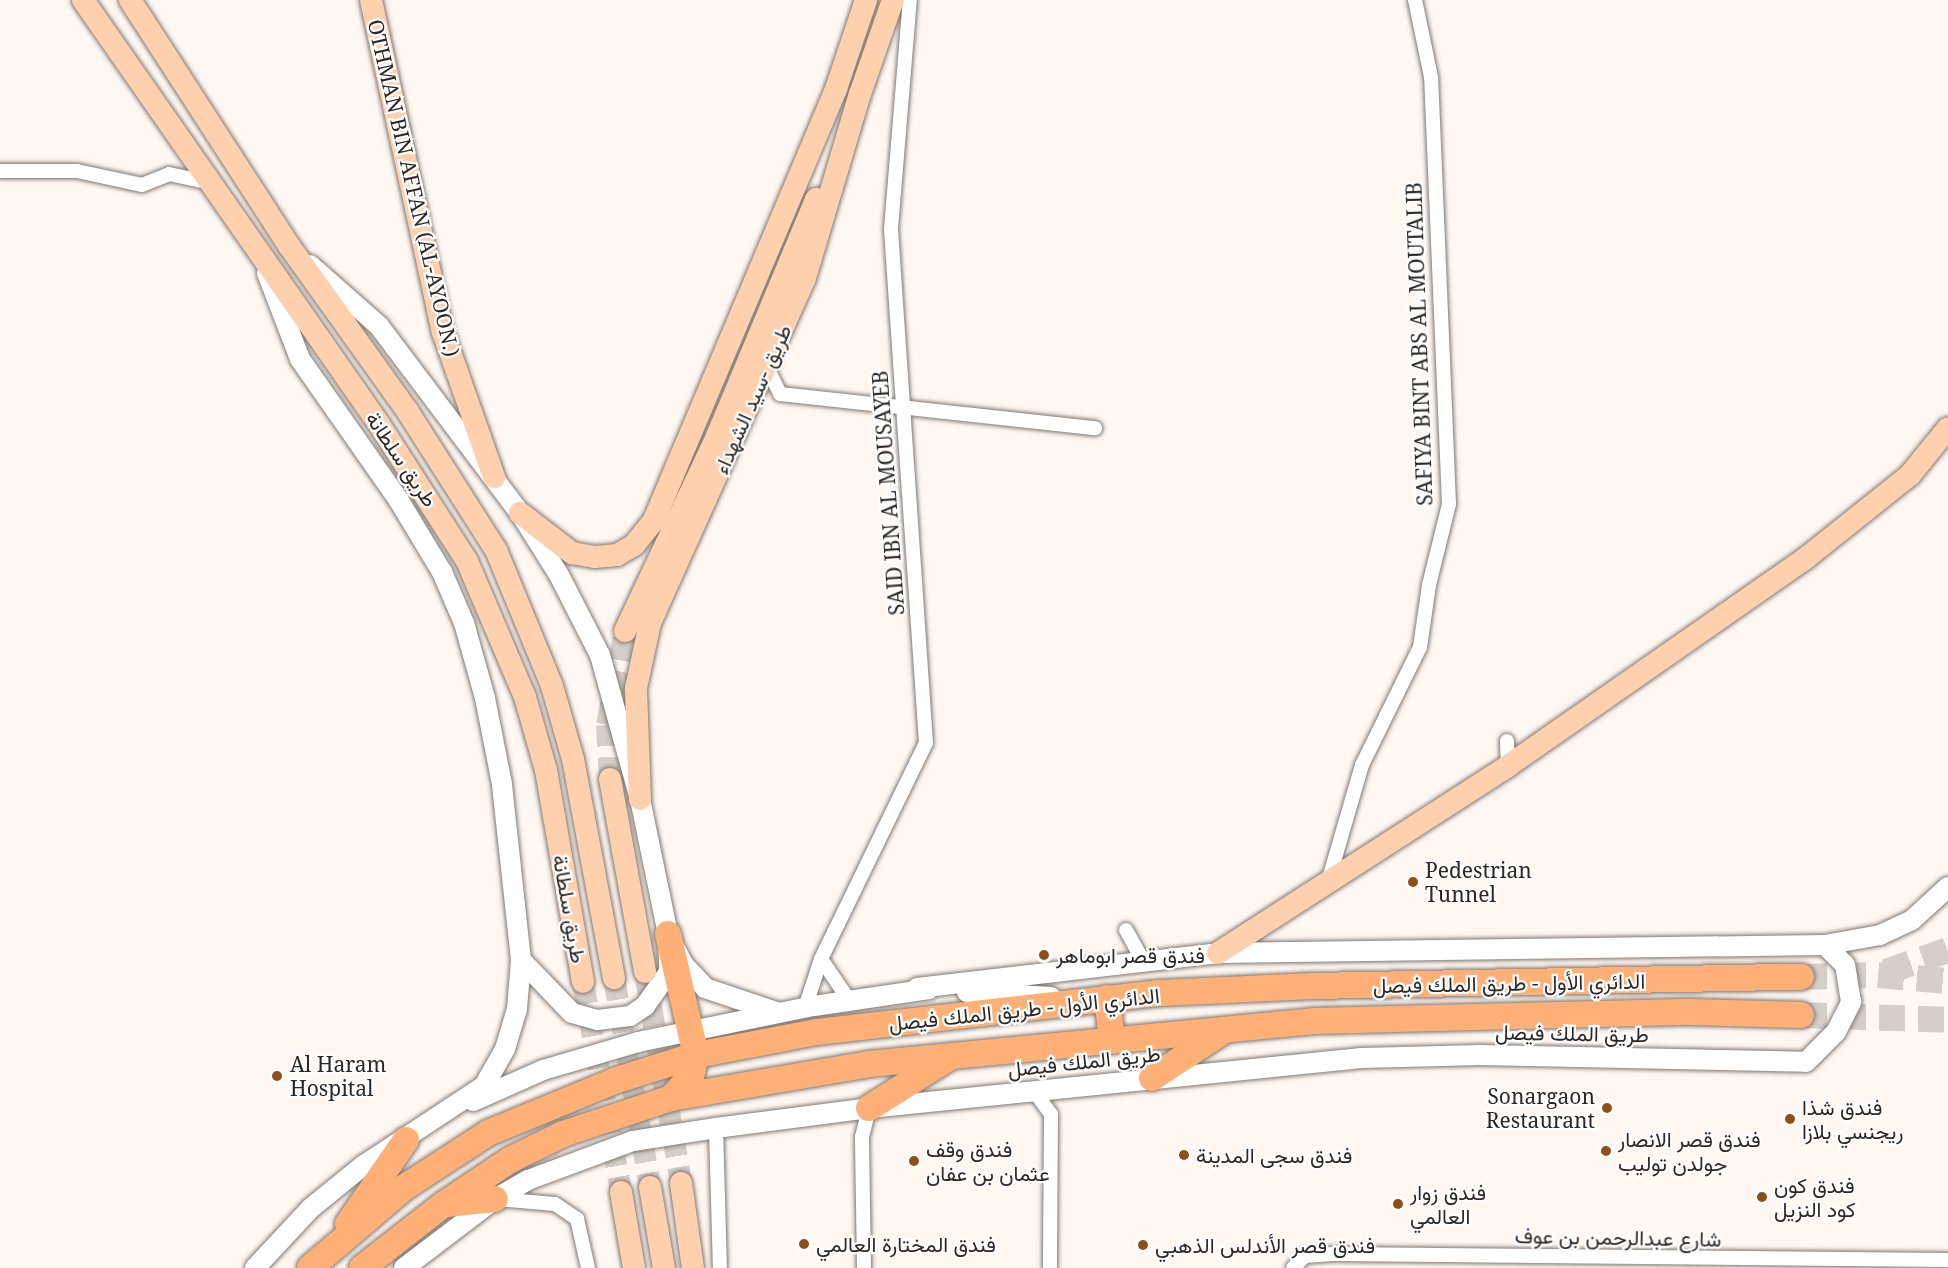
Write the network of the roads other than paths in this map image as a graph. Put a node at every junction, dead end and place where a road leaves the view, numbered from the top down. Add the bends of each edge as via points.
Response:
1 (82, 0) edge
2 (130, 0) edge
3 (371, 0) edge
4 (866, 0) edge
5 (893, 0) edge
6 (910, 0) edge
7 (1415, 0) edge
8 (860, 94) junction
9 (0, 171) edge
10 (207, 182) junction
11 (290, 247) junction
12 (262, 259) junction
13 (766, 367) junction
14 (903, 405) junction
15 (1095, 428) dead end
16 (1948, 428) edge
17 (494, 477) junction
18 (520, 513) junction
19 (625, 631) tunnel mouth
20 (1507, 741) dead end
21 (1508, 766) junction
22 (610, 779) tunnel mouth
23 (640, 799) junction
24 (1328, 884) junction
25 (1948, 887) edge
26 (1126, 930) dead end
27 (668, 934) junction
28 (1825, 945) junction
29 (1218, 953) junction
30 (821, 959) junction
31 (521, 960) junction
32 (1144, 962) junction
33 (645, 972) tunnel mouth
34 (1801, 977) tunnel mouth
35 (614, 978) tunnel mouth
36 (582, 982) tunnel mouth
37 (916, 988) junction
38 (1097, 998) junction
39 (849, 1000) junction
40 (805, 1008) junction
41 (778, 1013) junction
42 (1802, 1015) tunnel mouth
43 (1226, 1029) junction
44 (1112, 1040) junction
45 (694, 1043) junction
46 (953, 1056) junction
47 (1152, 1078) junction
48 (1034, 1091) junction
49 (671, 1098) junction
50 (869, 1108) junction
51 (450, 1111) junction
52 (716, 1128) junction
53 (406, 1140) junction
54 (681, 1183) tunnel mouth
55 (650, 1187) tunnel mouth
56 (621, 1192) tunnel mouth
57 (495, 1199) junction
58 (444, 1204) junction
59 (1948, 1260) edge
60 (318, 1261) edge
61 (1648, 1263) edge
62 (255, 1268) edge
63 (362, 1268) edge
64 (404, 1268) edge
65 (588, 1268) edge
66 (634, 1268) edge
67 (664, 1268) edge
68 (693, 1268) edge
69 (720, 1268) edge
70 (864, 1268) edge
71 (1050, 1268) edge
72 (1293, 1268) edge

1 - 10 main road, طريق سلطانة
2 - 11 main road, طريق سلطانة
3 - 17 main road, OTHMAN BIN AFFAN (AL-AYOON.) via 443,332
4 - 18 main road, طريق -سيد الشهداء via 836,89 654,520 634,546 617,555 595,557 573,553
5 - 8 main road, طريق -سيد الشهداء
6 - 14 street, SAID IBN AL MOUSAYEB via 891,229
7 - 24 street, SAFIYA BINT ABS AL MOUTALIB via 1431,77 1449,504 1429,585 1420,647 1362,765
8 - 13 main road, طريق -سيد الشهداء via 805,278
8 - 19 main road via 717,436
9 - 10 street via 77,171 142,184 169,174
10 - 12 main road, طريق سلطانة
11 - 17 main road via 379,327
11 - 35 main road, طريق سلطانة via 408,412 496,549 552,686 570,748
12 - 31 main road via 300,359 398,499 442,572 464,623 485,698 501,784
12 - 36 main road, طريق سلطانة via 435,506 468,561 500,632 546,770
13 - 14 street via 780,394
13 - 23 main road, طريق -سيد الشهداء via 650,623 636,688
14 - 15 street
14 - 30 street, SAID IBN AL MOUSAYEB via 926,742
16 - 21 main road via 1910,475 1806,558
17 - 18 main road
18 - 23 main road via 559,575 600,655
20 - 21 street
21 - 24 main road
22 - 33 main road
23 - 27 main road
24 - 29 main road
25 - 28 main road via 1912,920 1880,934
26 - 32 street
27 - 31 main road via 669,972 645,1006 630,1016 597,1020 572,1013
27 - 41 main road via 683,964 705,988
27 - 45 highway
28 - 29 main road
28 - 47 main road, طريق الملك فيصل via 1845,965 1851,1002 1836,1032 1806,1062 1481,1055 1361,1058
29 - 32 main road
30 - 39 street
30 - 40 street, SAID IBN AL MOUSAYEB
31 - 51 main road via 517,1009 505,1049 484,1086
32 - 37 main road
34 - 38 highway, الدائري الأول - طريق الملك فيصل via 1312,986
37 - 38 main road
37 - 39 main road
38 - 44 highway
38 - 45 highway, الدائري الأول - طريق الملك فيصل
39 - 40 main road
40 - 41 main road
41 - 45 main road
42 - 43 highway, الدائري الأول - طريق الملك فيصل via 1691,1012 1314,1021
43 - 44 highway, الدائري الأول - طريق الملك فيصل
43 - 47 highway
44 - 46 highway, الدائري الأول - طريق الملك فيصل
45 - 49 highway via 691,1076
45 - 51 main road via 638,1041 543,1070
45 - 60 highway, الدائري الأول - طريق الملك فيصل via 488,1133 405,1187
46 - 49 highway, الدائري الأول - طريق الملك فيصل via 869,1064
46 - 50 highway
47 - 48 main road, طريق الملك فيصل
48 - 50 main road, طريق الملك فيصل
48 - 71 street via 1051,1114
49 - 58 highway, الدائري الأول - طريق الملك فيصل via 563,1134 510,1160
50 - 52 main road, طريق الملك فيصل
50 - 70 street via 862,1137
51 - 53 main road
52 - 57 main road, طريق الملك فيصل via 633,1141 536,1177
52 - 69 street
53 - 60 highway
53 - 62 main road via 364,1165 311,1208
54 - 68 main road
55 - 67 main road
56 - 66 main road
57 - 58 highway
57 - 64 main road, طريق الملك فيصل
57 - 65 street via 555,1204 577,1219
58 - 63 highway, الدائري الأول - طريق الملك فيصل
59 - 61 street, شارع عبدالرحمن بن عوف
61 - 72 street, شارع عبدالرحمن بن عوف via 1336,1254 1305,1256

